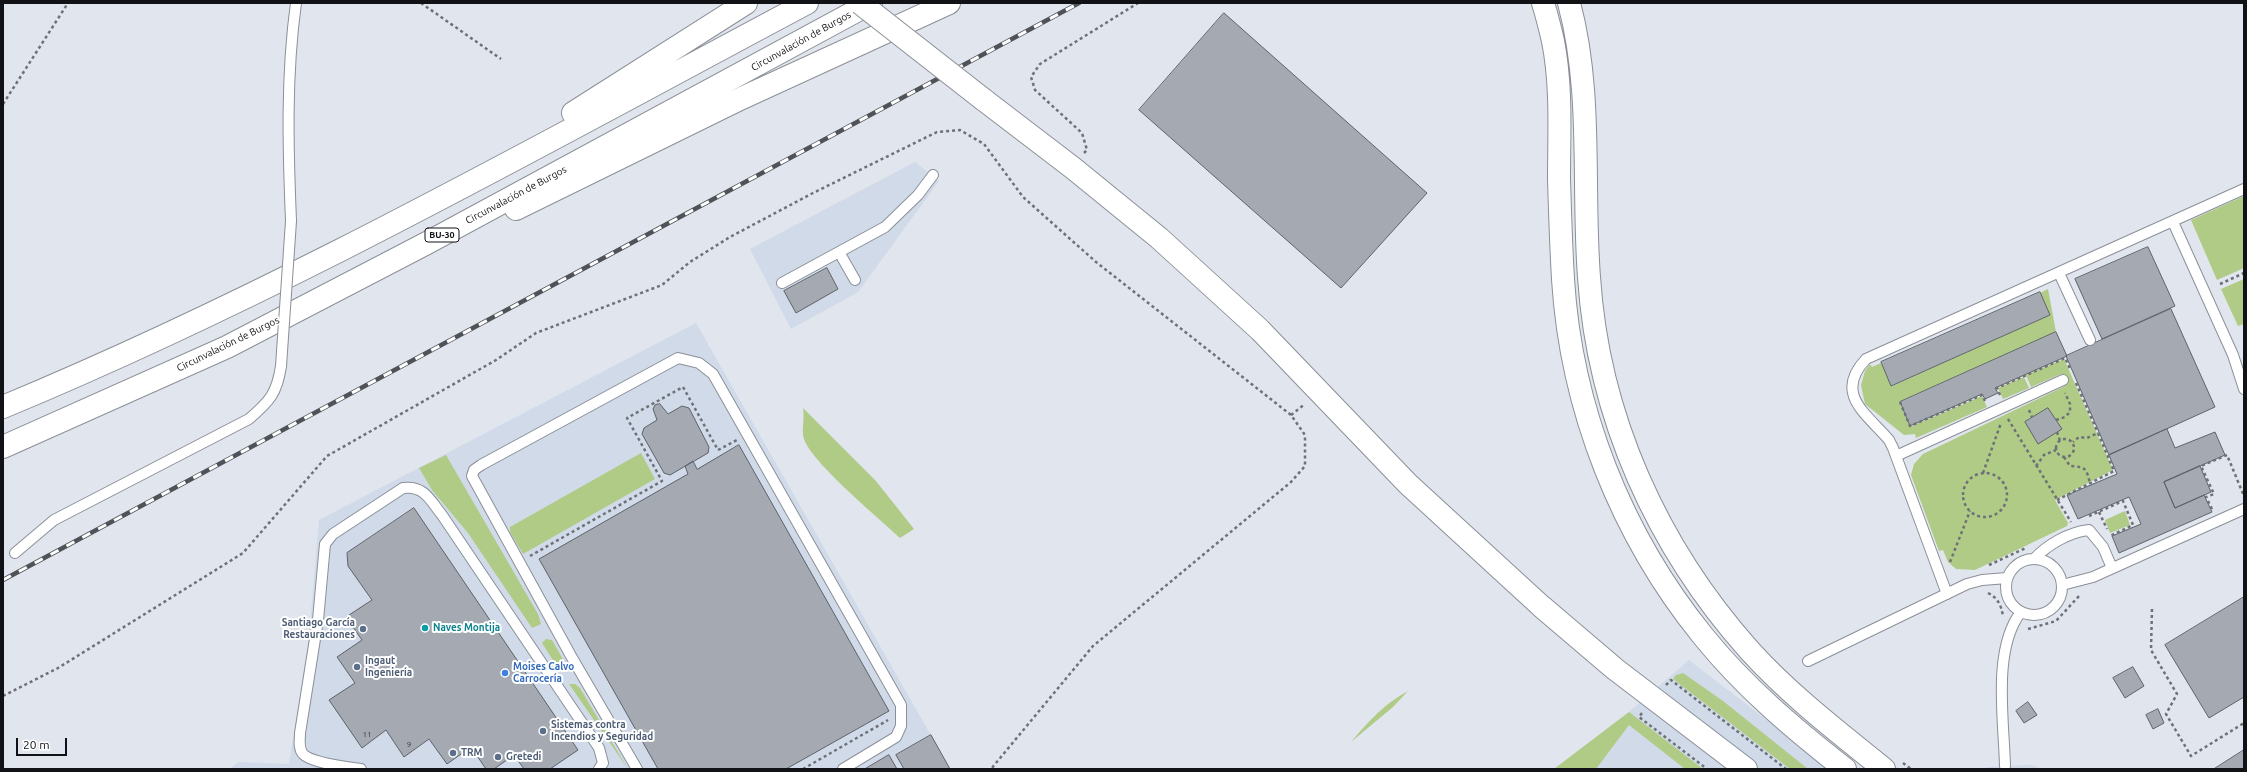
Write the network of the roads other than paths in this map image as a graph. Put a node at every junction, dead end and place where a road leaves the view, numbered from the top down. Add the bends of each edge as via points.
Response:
1 (296, 3) edge
2 (746, 3) edge
3 (807, 3) edge
4 (860, 3) edge
5 (871, 3) edge
6 (949, 3) edge
7 (1543, 3) edge
8 (1569, 3) edge
9 (933, 175) dead end
10 (2244, 190) edge
11 (428, 205) junction
12 (2173, 222) junction
13 (427, 243) junction
14 (840, 252) junction
15 (2060, 273) junction
16 (855, 280) dead end
17 (782, 282) dead end
18 (2090, 340) dead end
19 (2062, 384) road end
20 (2244, 389) edge
21 (3, 407) edge
22 (3, 447) edge
23 (1896, 456) junction
24 (2244, 508) edge
25 (15, 553) dead end
26 (2034, 559) junction
27 (2112, 568) junction
28 (2007, 578) junction
29 (2062, 585) junction
30 (1947, 594) junction
31 (2021, 612) junction
32 (1808, 661) dead end
33 (1893, 765) edge
34 (2005, 766) dead end
35 (361, 769) edge
36 (599, 769) edge
37 (637, 769) edge
38 (843, 769) edge
39 (1746, 769) edge
40 (1845, 769) edge

1 - 25 lane, bridge via 289,69 287,136 291,221 278,384 269,402 249,418 54,520
2 - 11 main road
3 - 11 main road
4 - 39 main road, bridge via 1159,238 1260,330 1408,484 1540,606 1615,669
5 - 13 main road, Circunvalación de Burgos / BU-30
6 - 13 main road via 742,98 531,204
7 - 40 main road via 1553,41 1560,112 1561,236 1567,322 1574,368 1609,477 1636,536 1676,600 1704,637 1739,677 1782,718
8 - 33 main road via 1576,26 1582,73 1589,278 1597,345 1631,463 1671,543 1715,609 1751,652 1804,705
9 - 14 lane via 918,195 886,227
10 - 12 lane
11 - 21 main road via 255,292
12 - 15 lane
12 - 20 lane via 2233,355
13 - 22 main road, Circunvalación de Burgos / BU-30 via 227,346
14 - 16 lane
14 - 17 lane
15 - 18 lane
15 - 23 lane via 1866,359 1852,380 1855,402 1889,440
19 - 23 lane
23 - 30 lane
24 - 27 lane
26 - 27 lane via 2044,548 2080,531 2089,530 2103,547
26 - 28 lane via 2019,563
26 - 29 lane via 2047,562 2055,568
27 - 29 lane via 2093,577
28 - 30 lane via 1982,580
28 - 31 lane via 2005,585 2008,597 2014,608
29 - 31 lane via 2058,602 2046,613 2037,615
30 - 32 lane
31 - 34 lane via 2014,620 2006,641 2003,663
35 - 36 lane via 311,760 303,755 300,747 318,620 325,544 333,534 403,488 414,487 425,493 442,515 599,748 603,764
37 - 38 lane via 570,656 472,476 474,470 481,465 678,358 699,363 713,374 901,705 901,726 896,737

